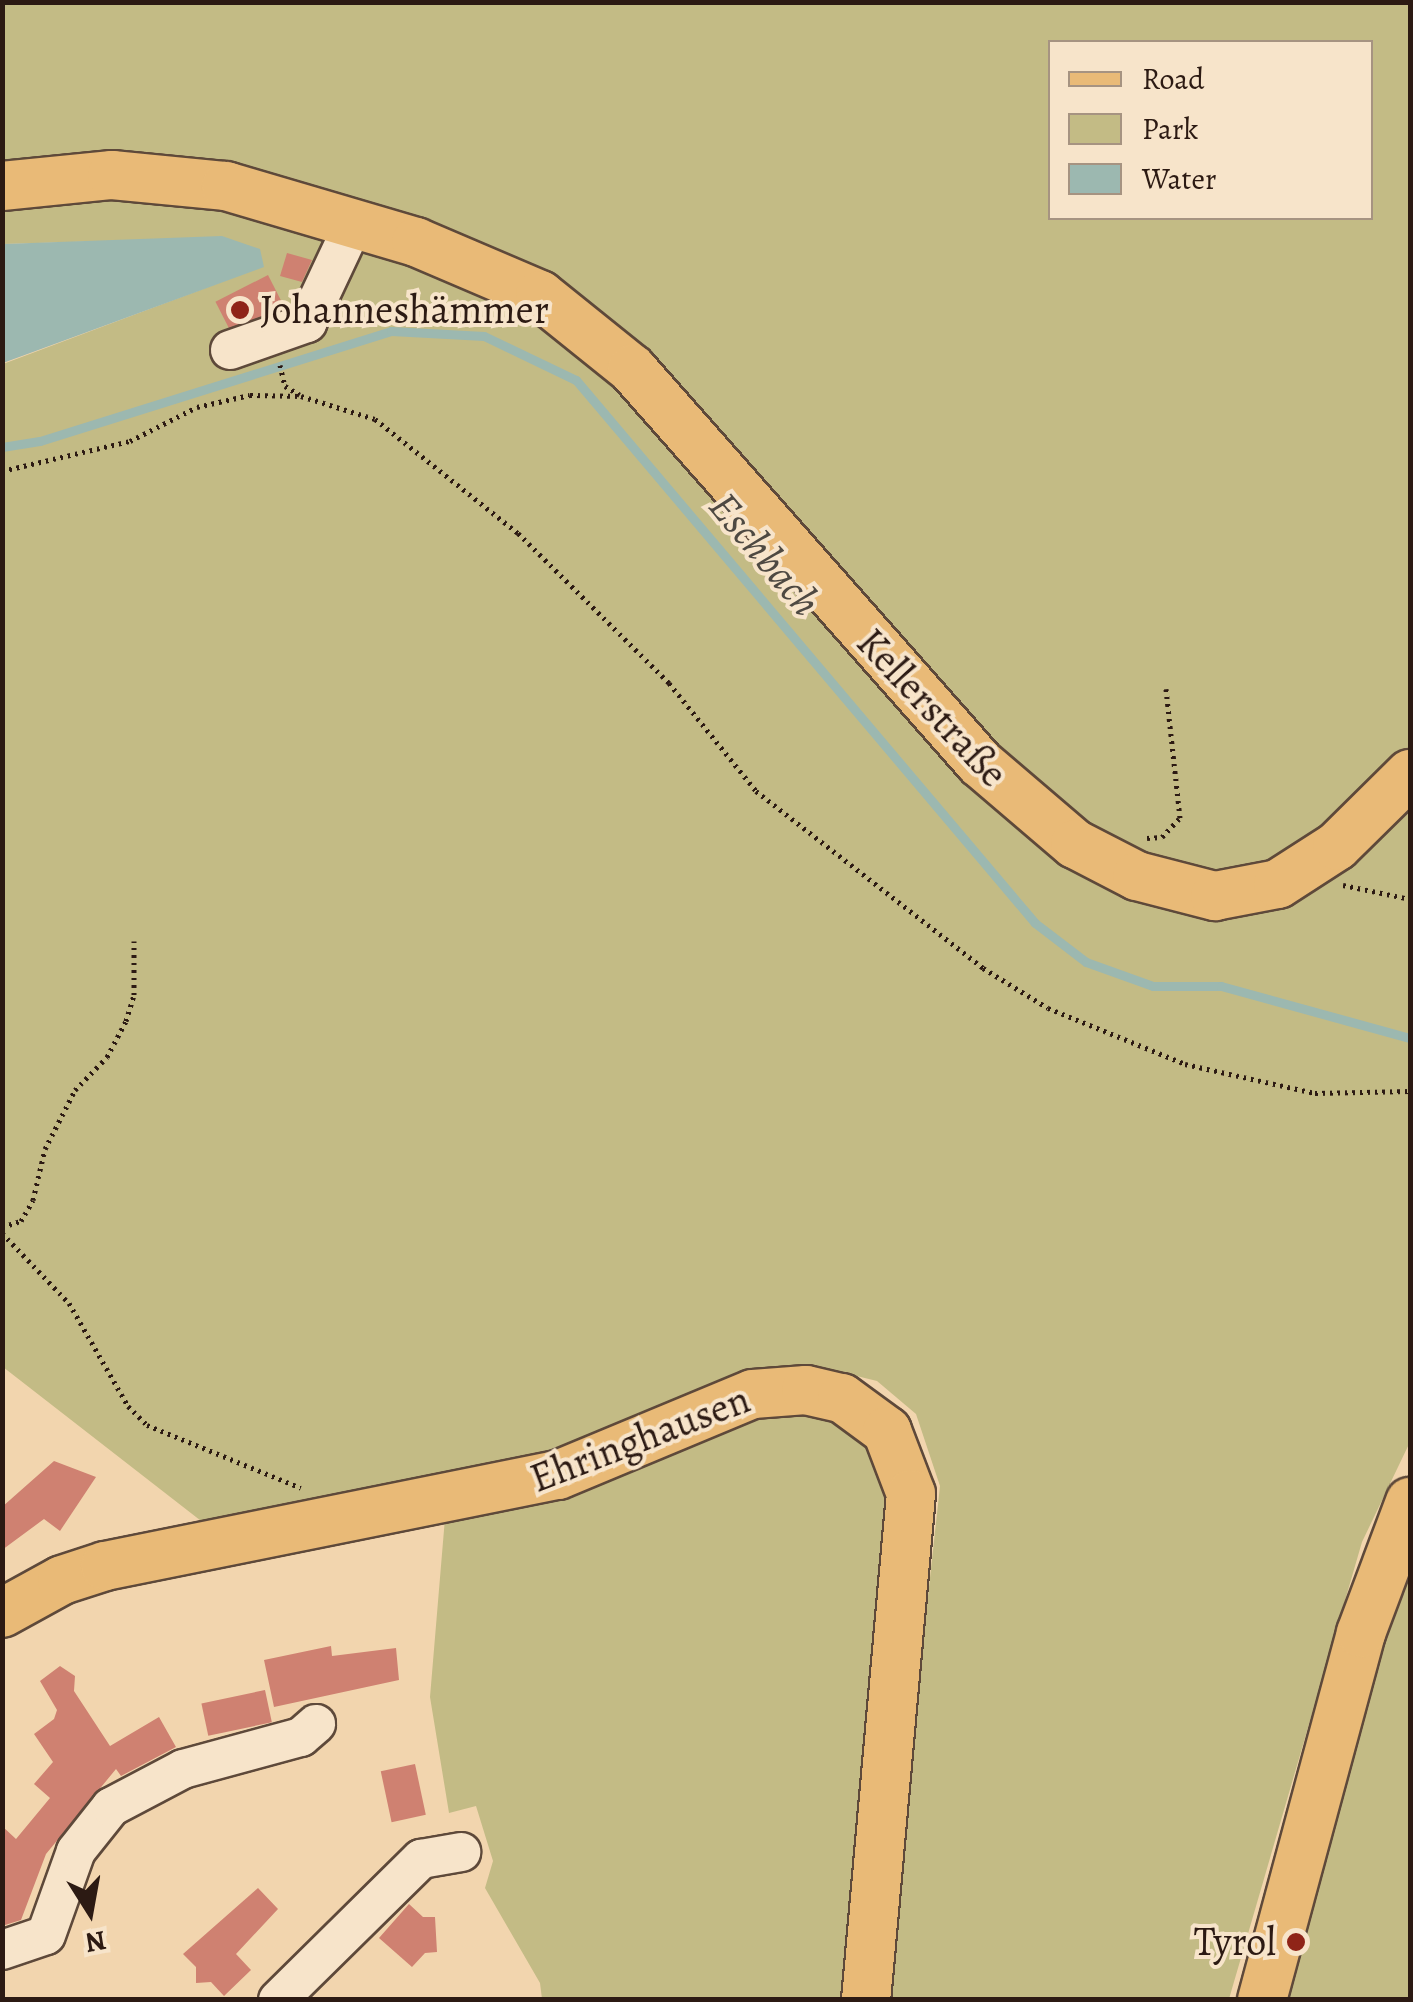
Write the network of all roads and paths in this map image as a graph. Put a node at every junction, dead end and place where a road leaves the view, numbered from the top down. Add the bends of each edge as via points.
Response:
1 (2, 186) edge
2 (356, 222) junction
3 (276, 337) junction
4 (230, 350) dead end
5 (301, 396) junction
6 (2, 472) edge
7 (1166, 690) dead end
8 (1410, 774) edge
9 (1138, 838) dead end
10 (1335, 883) dead end
11 (1410, 899) edge
12 (134, 941) dead end
13 (1410, 1091) edge
14 (2, 1230) edge
15 (1410, 1502) edge
16 (335, 1522) junction
17 (2, 1613) edge
18 (316, 1724) dead end
19 (461, 1852) dead end
20 (2, 1950) edge
21 (278, 2000) edge
22 (866, 2000) edge
23 (1262, 2000) edge

1 - 2 main road, Kellerstraße via 112,175 181,178
2 - 3 street via 307,324
2 - 8 main road, Kellerstraße via 528,288 606,344 921,702 1022,802 1095,855 1200,894 1261,889 1337,846
3 - 4 street
3 - 5 path via 285,386
5 - 6 path via 230,398 197,407 130,442
5 - 13 path via 374,420 518,533 669,683 756,792 983,968 1048,1008 1186,1064 1301,1091
7 - 9 path via 1180,818 1162,837
10 - 11 path
12 - 14 path via 134,995 126,1021 107,1057 75,1090 46,1149 27,1210
14 - 16 path via 69,1303 128,1406 146,1425 221,1460 291,1479
15 - 23 main road via 1361,1634
16 - 17 main road, Ehringhausen via 106,1566 48,1586
16 - 22 main road, Ehringhausen via 583,1467 752,1394 827,1393 874,1417 904,1464 912,1510
18 - 20 street via 301,1736 182,1769 111,1807 65,1874 46,1935
19 - 21 street via 421,1859

